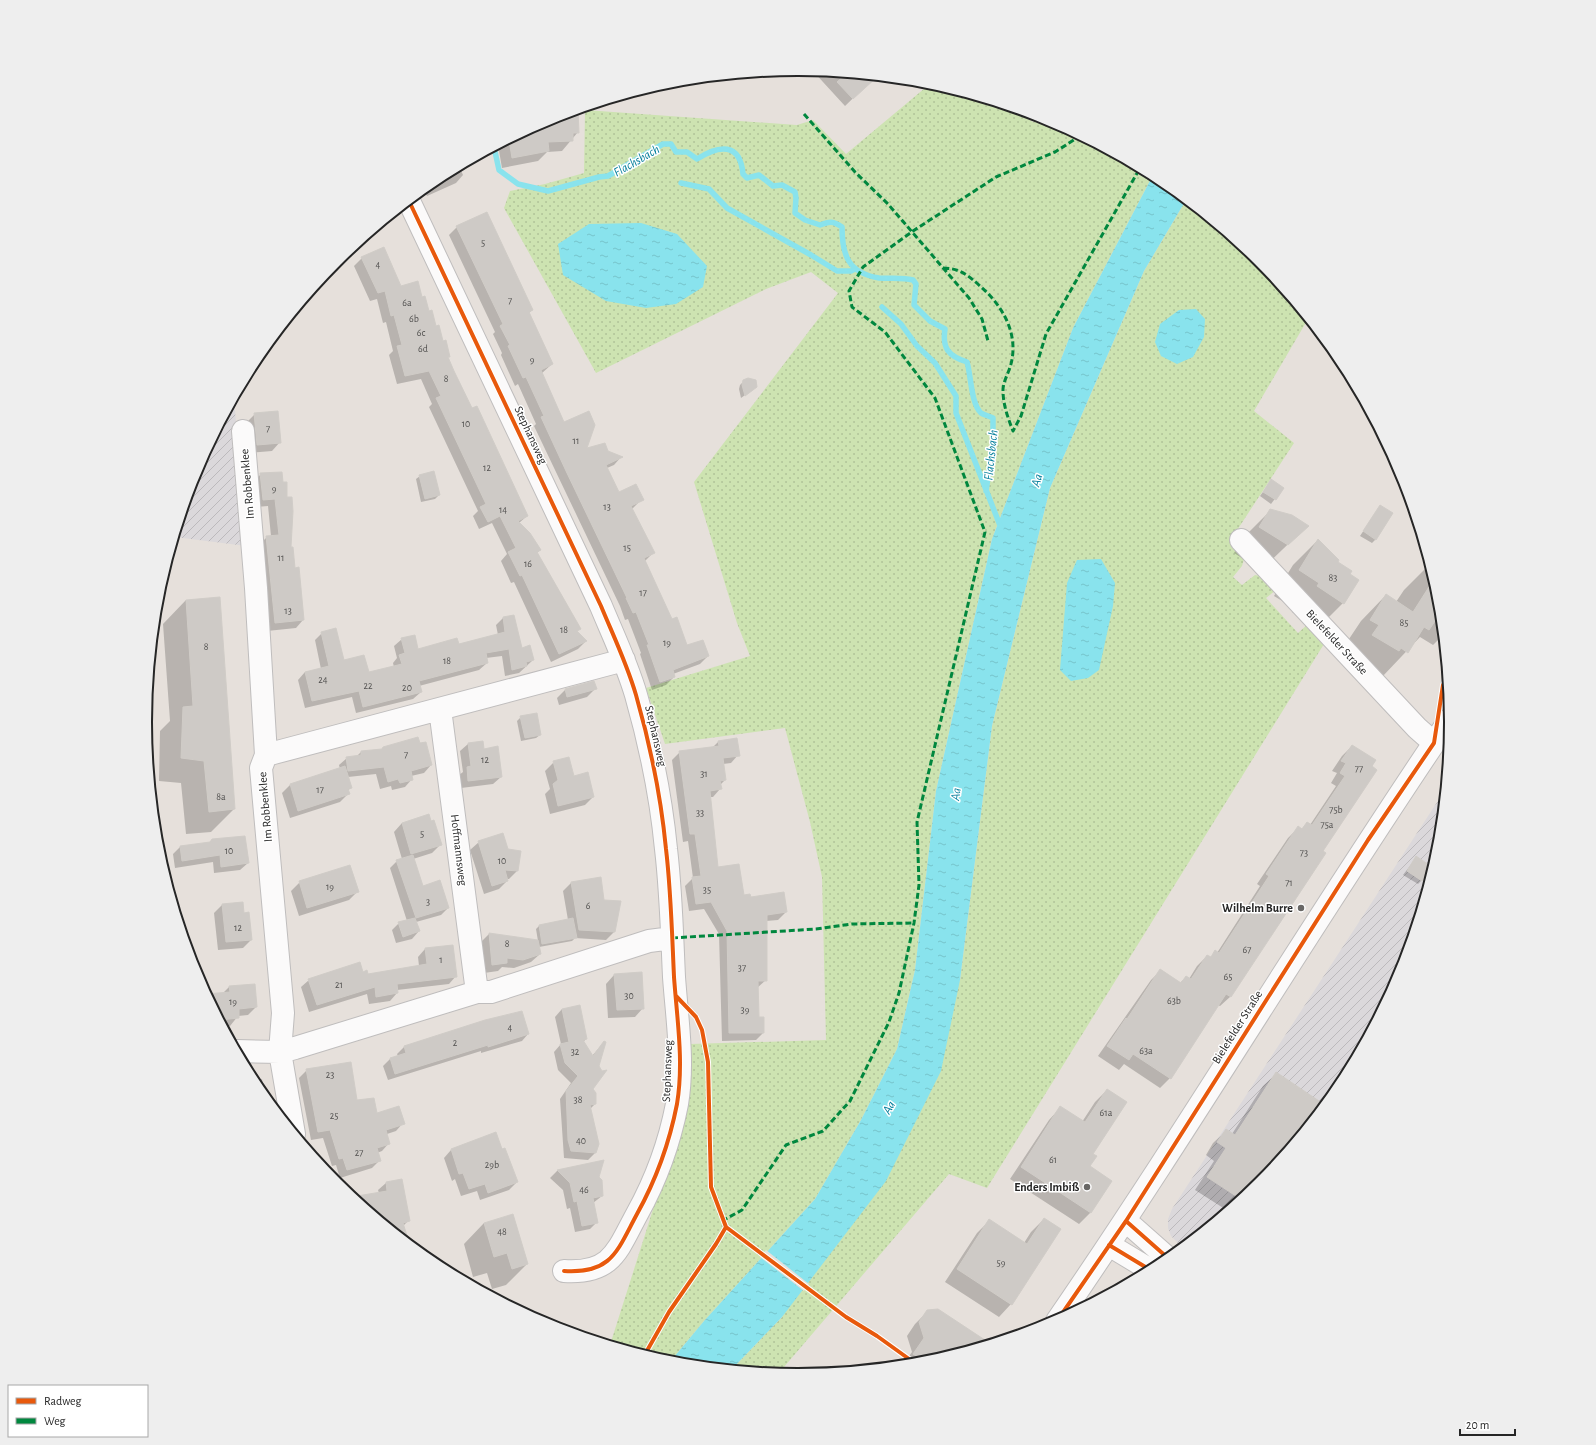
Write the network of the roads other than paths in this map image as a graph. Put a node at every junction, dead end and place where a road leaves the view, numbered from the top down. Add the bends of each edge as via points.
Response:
1 (411, 205) edge
2 (243, 431) dead end
3 (1241, 540) dead end
4 (624, 660) junction
5 (440, 709) junction
6 (1444, 729) edge
7 (1434, 743) junction
8 (266, 755) junction
9 (672, 938) junction
10 (477, 992) junction
11 (242, 1052) edge
12 (280, 1052) junction
13 (292, 1125) edge
14 (1126, 1221) junction
15 (1109, 1245) junction
16 (1164, 1255) edge
17 (1145, 1267) edge
18 (564, 1271) dead end
19 (1064, 1311) edge

1 - 4 street, Stephansweg via 601,606
2 - 8 street, Im Robbenklee
3 - 7 street, Bielefelder Straße
4 - 5 street
4 - 9 street, Stephansweg via 636,695 655,776 666,848
5 - 8 street
5 - 10 street, Hoffmannsweg
6 - 7 street, Bielefelder Straße
7 - 14 street, Bielefelder Straße via 1368,840
8 - 12 street, Im Robbenklee via 261,768 283,1013
9 - 10 street via 649,942 491,992
9 - 18 street, Stephansweg via 680,1056 677,1103 666,1150 655,1180 618,1249 603,1265 580,1272
10 - 12 street
11 - 12 street
12 - 13 street, Im Robbenklee
14 - 15 street, Bielefelder Straße
14 - 16 street
15 - 17 street
15 - 19 street, Bielefelder Straße

